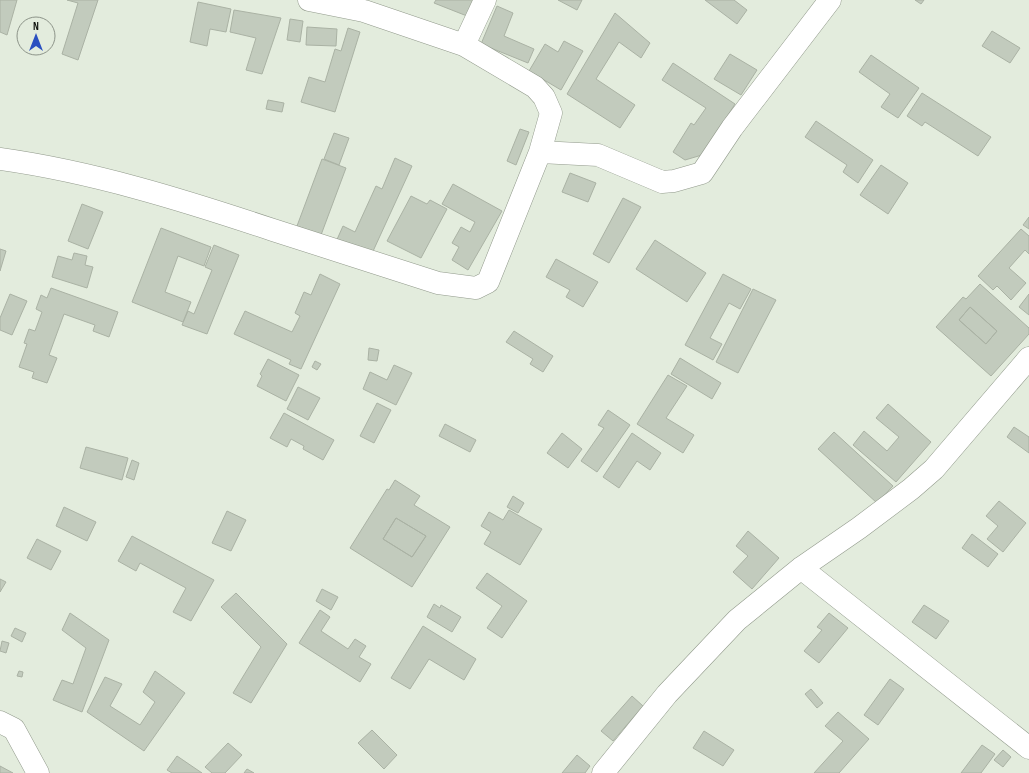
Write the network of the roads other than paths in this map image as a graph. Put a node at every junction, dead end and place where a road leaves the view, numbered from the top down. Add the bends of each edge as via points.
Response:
1 (309, 0) edge
2 (485, 0) edge
3 (830, 0) edge
4 (464, 45) junction
5 (540, 152) junction
6 (0, 159) edge
7 (1029, 358) edge
8 (801, 568) junction
9 (0, 722) edge
10 (1029, 748) edge
11 (38, 773) edge
12 (603, 773) edge

1 - 4 street via 364,11
2 - 4 street
3 - 5 street via 732,128 702,173 662,182 598,155
4 - 5 street via 535,87 544,97 551,113
5 - 6 street via 488,282 476,288 438,283 217,211 121,183 33,163
7 - 8 street via 934,469 912,489
8 - 10 street
8 - 12 street via 737,620 667,694
9 - 11 street via 14,729

